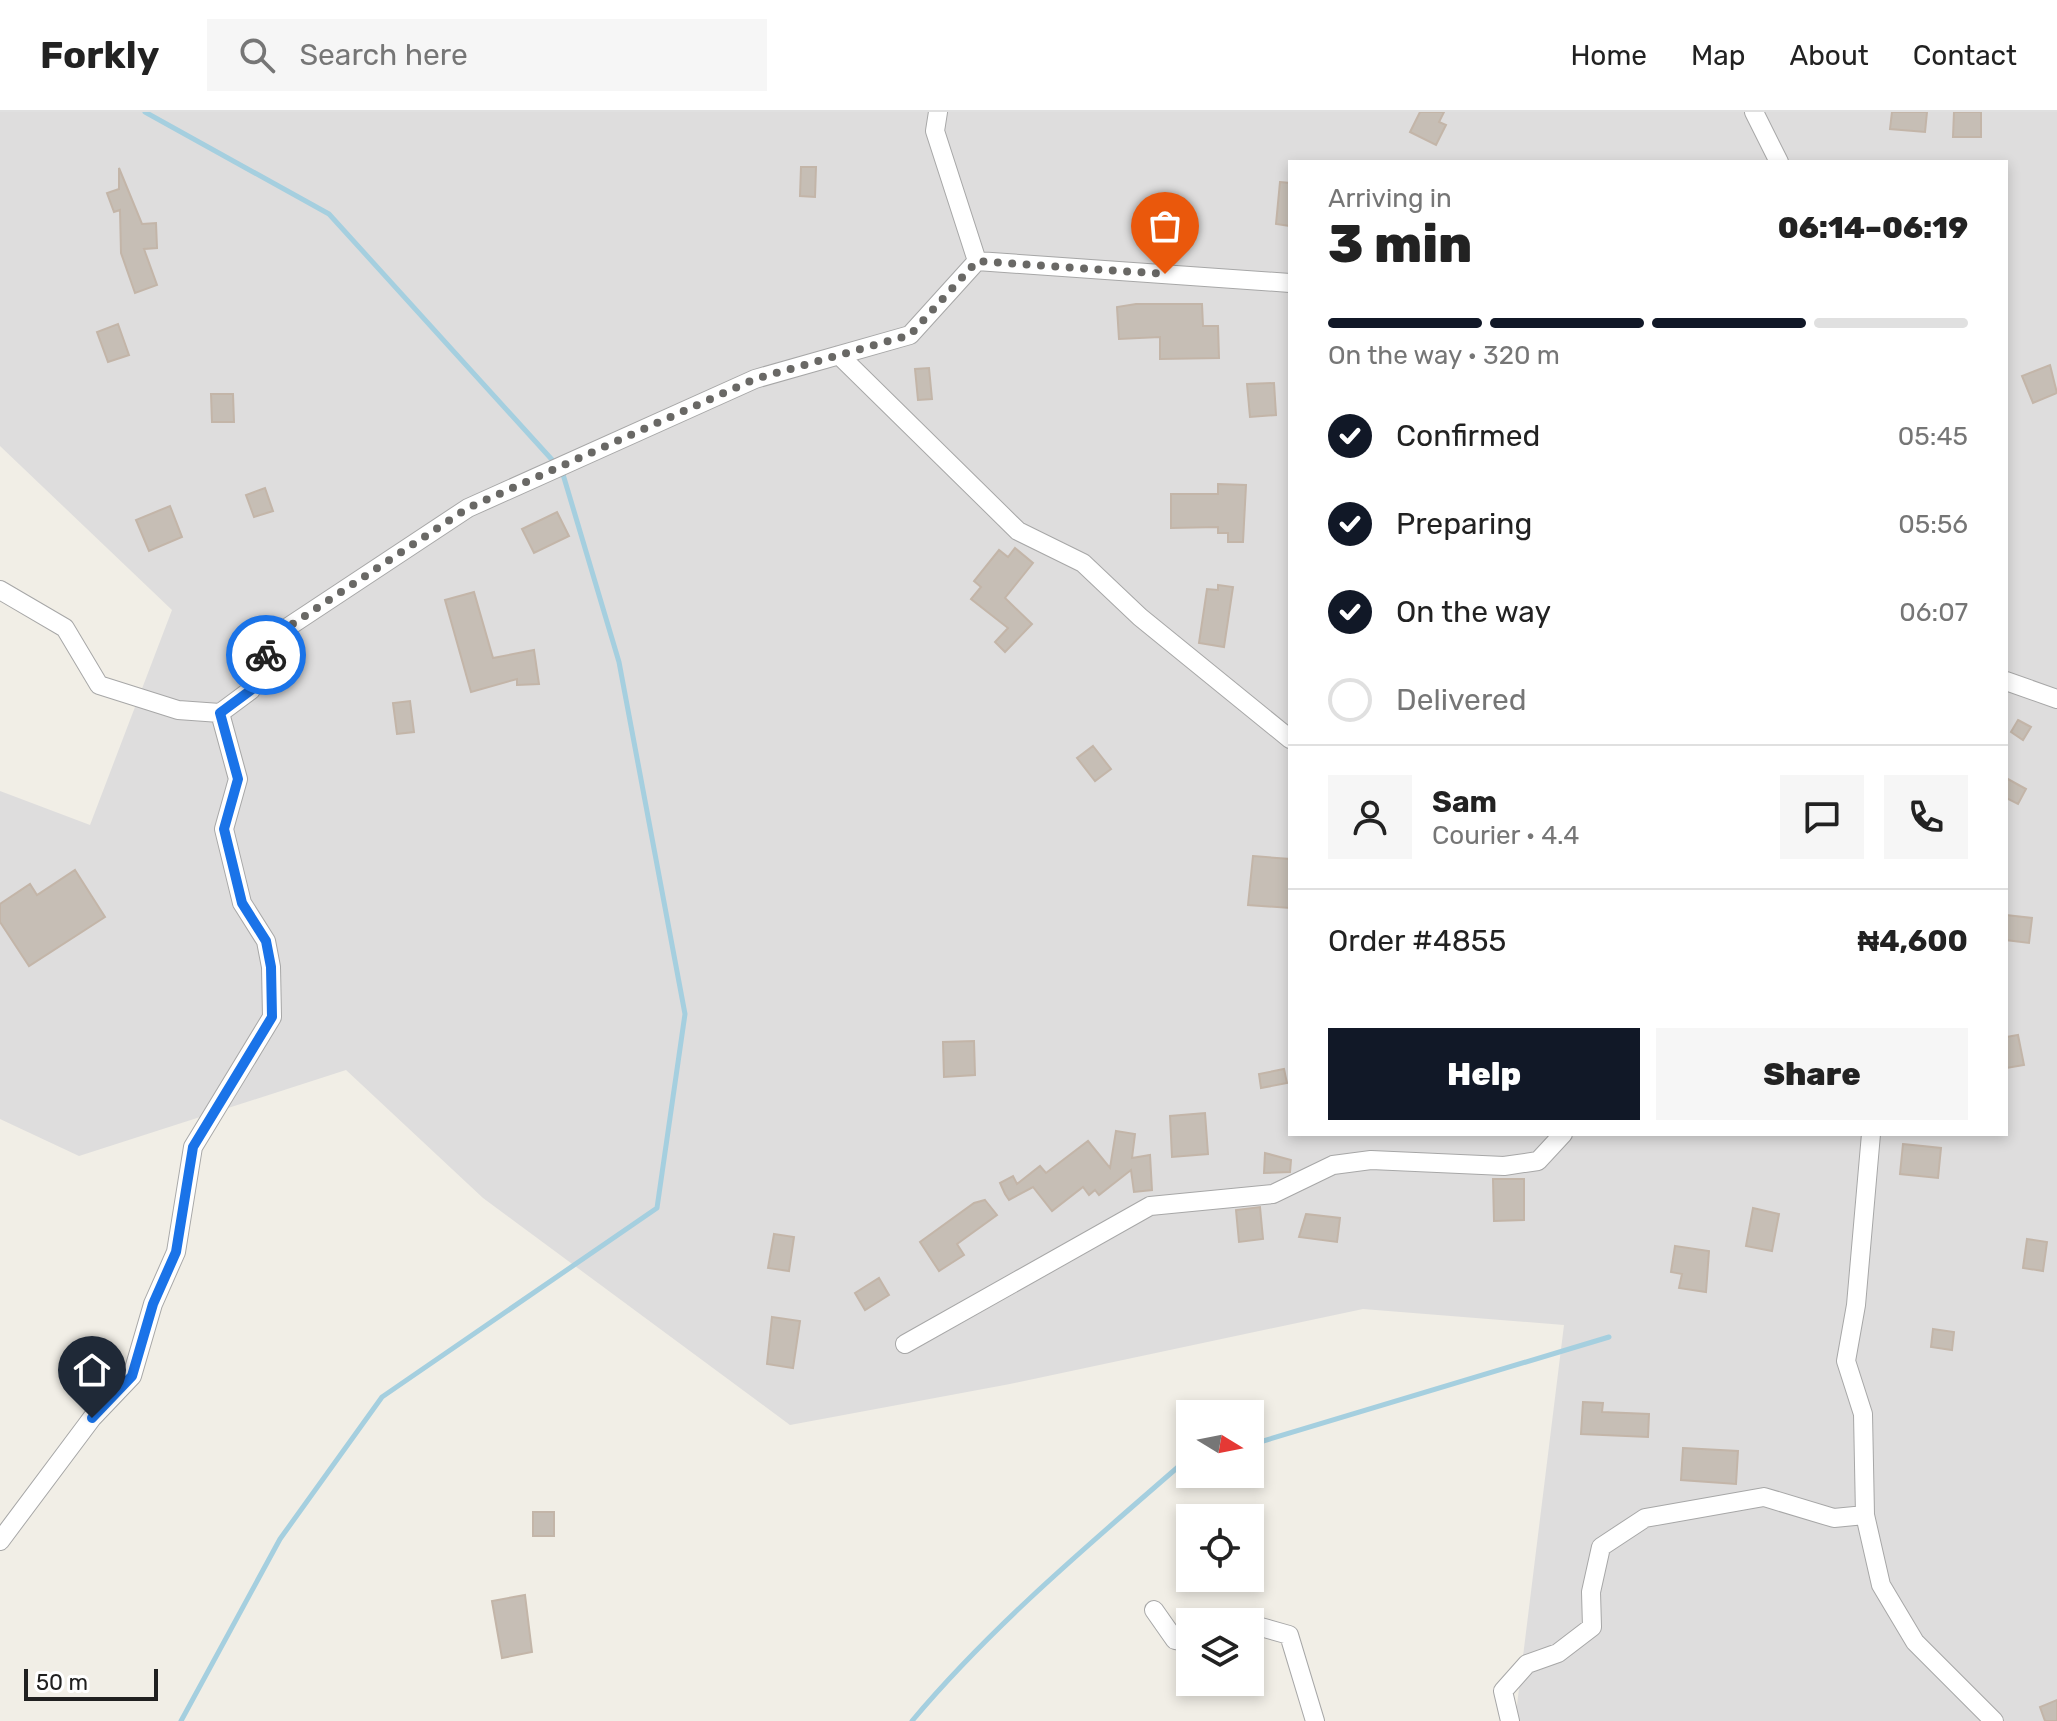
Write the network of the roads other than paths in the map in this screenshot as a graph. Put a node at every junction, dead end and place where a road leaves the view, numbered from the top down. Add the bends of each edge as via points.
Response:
1 (938, 112) edge
2 (1754, 112) edge
3 (1778, 160) edge
4 (977, 261) junction
5 (1288, 283) edge
6 (839, 355) junction
7 (0, 590) edge
8 (2008, 682) edge
9 (2057, 699) edge
10 (220, 713) junction
11 (1288, 737) edge
12 (1561, 1136) edge
13 (1871, 1136) edge
14 (905, 1344) dead end
15 (1865, 1515) junction
16 (0, 1541) edge
17 (1154, 1610) dead end
18 (1264, 1628) edge
19 (1176, 1640) edge
20 (1315, 1721) edge
21 (1510, 1721) edge
22 (1994, 1721) edge

1 - 4 street via 935,131
2 - 3 street
4 - 5 street
4 - 6 street via 910,335
6 - 10 street via 755,379 468,508 273,637 251,690
6 - 11 street via 1018,531 1083,563 1140,617
7 - 10 street via 65,628 99,685 178,710
8 - 9 street
10 - 16 street via 238,779 224,829 242,903 266,941 272,1017 193,1147 176,1252 153,1304 132,1376 92,1418
12 - 14 street via 1538,1161 1504,1166 1371,1160 1333,1165 1273,1194 1150,1206
13 - 15 street via 1846,1361 1863,1414
15 - 21 street via 1834,1518 1764,1497 1645,1518 1601,1547 1591,1592 1592,1627 1558,1653 1527,1664 1503,1691
15 - 22 street via 1881,1585 1915,1642
17 - 19 street
18 - 20 street via 1289,1635

